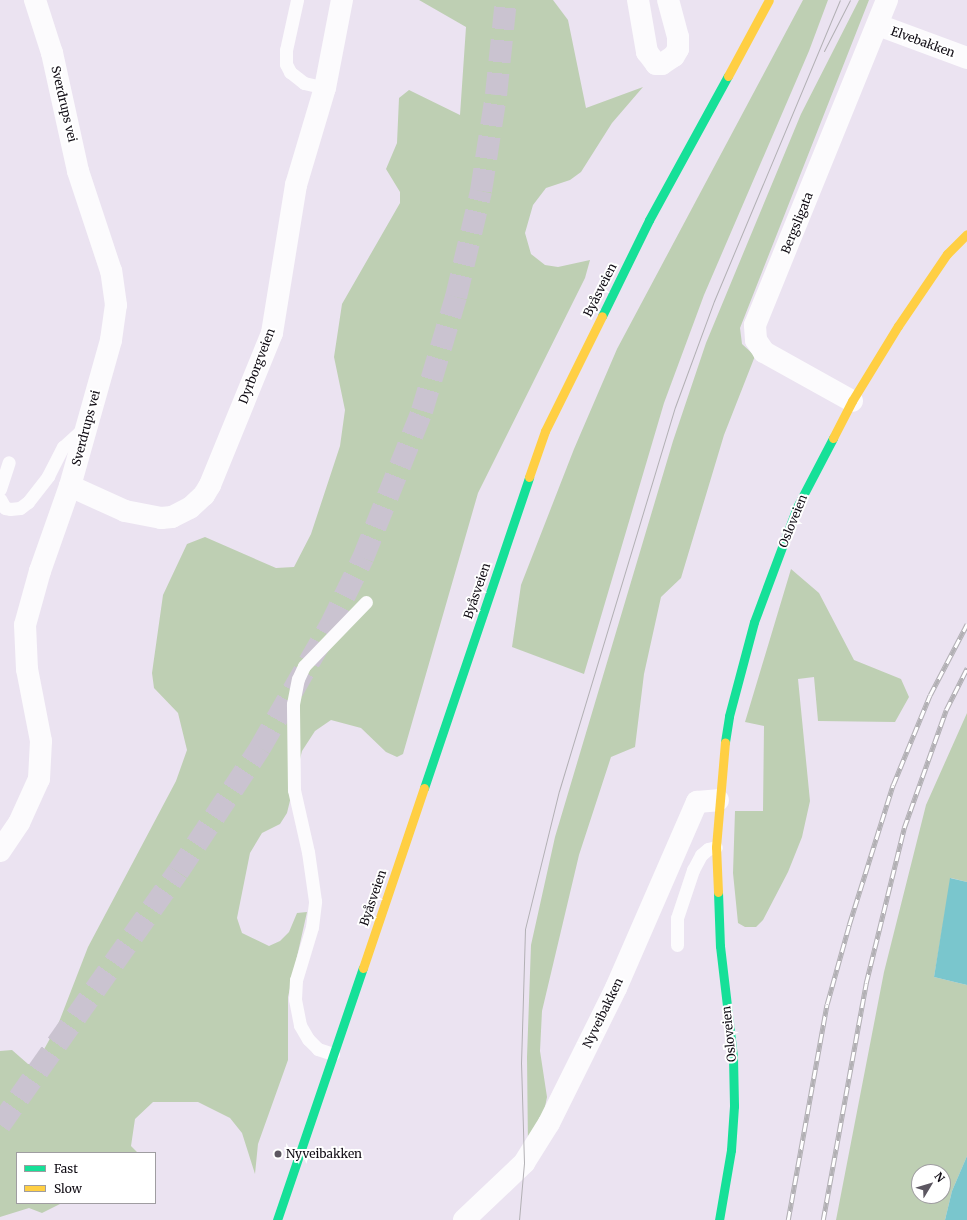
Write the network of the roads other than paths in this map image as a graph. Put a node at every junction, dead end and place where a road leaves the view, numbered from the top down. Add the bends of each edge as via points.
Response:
1 (35, 0) edge
2 (297, 0) edge
3 (342, 0) edge
4 (638, 0) edge
5 (668, 0) edge
6 (769, 0) edge
7 (888, 0) edge
8 (878, 25) junction
9 (967, 58) edge
10 (326, 88) junction
11 (967, 234) edge
12 (852, 401) junction
13 (85, 427) junction
14 (9, 462) dead end
15 (70, 486) junction
16 (0, 489) edge
17 (0, 499) edge
18 (366, 602) dead end
19 (718, 800) junction
20 (716, 847) junction
21 (0, 851) edge
22 (677, 945) dead end
23 (333, 1054) junction
24 (277, 1220) edge
25 (464, 1220) edge
26 (719, 1220) edge

1 - 13 street, Sverdrups vei via 52,53 78,171 111,271 116,306 111,340
2 - 10 lane via 286,50 286,64 290,72 304,83
3 - 10 street, Dyrborgveien
4 - 5 street via 647,52 656,64 668,61 678,49 678,38
6 - 23 main road, Byåsveien via 649,220 545,431
7 - 8 street, Bergsligata
8 - 9 street, Elvebakken
8 - 12 street, Bergsligata via 755,324 756,340 764,352
10 - 15 street, Dyrborgveien via 296,185 272,333 214,477 204,495 190,508 172,517 162,518 125,511
11 - 12 main road, Osloveien via 947,254 898,326
12 - 19 main road, Osloveien via 796,507 754,622 729,716
13 - 15 street, Sverdrups vei
13 - 17 lane via 63,447 48,476 28,502 20,508 10,509 5,508
14 - 16 lane
15 - 21 street, Sverdrups vei via 40,571 24,635 27,669 41,741 39,779 19,823
18 - 23 lane via 304,666 292,704 294,790 308,852 315,902 312,927 296,980 295,999 300,1025 308,1039 318,1049
19 - 20 main road, Osloveien
19 - 25 street, Nyveibakken via 697,802 616,988 549,1123 524,1163
20 - 22 lane via 700,855 693,870 677,918
20 - 26 main road, Osloveien via 720,946 732,1056 734,1106 731,1150
23 - 24 main road, Byåsveien

